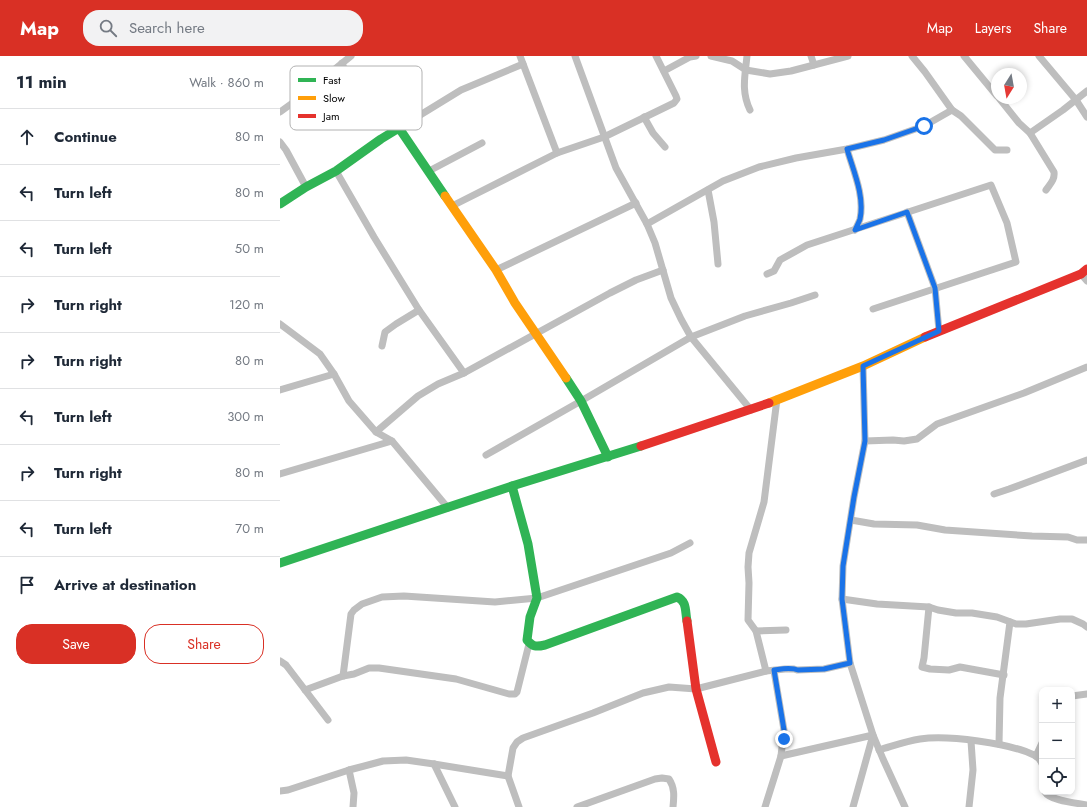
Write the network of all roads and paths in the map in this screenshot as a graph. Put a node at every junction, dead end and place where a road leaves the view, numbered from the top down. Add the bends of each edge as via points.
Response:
1 (351, 56) edge
2 (520, 56) edge
3 (575, 56) edge
4 (656, 56) edge
5 (696, 56) edge
6 (711, 56) edge
7 (747, 56) edge
8 (811, 56) edge
9 (848, 56) edge
10 (912, 56) edge
11 (964, 56) edge
12 (1039, 56) edge
13 (342, 63) junction
14 (524, 64) junction
15 (814, 65) junction
16 (338, 66) edge
17 (343, 66) edge
18 (746, 70) junction
19 (664, 71) junction
20 (991, 89) edge
21 (1087, 91) edge
22 (1076, 100) junction
23 (1004, 104) edge
24 (290, 105) edge
25 (750, 110) dead end
26 (952, 110) junction
27 (280, 112) edge
28 (422, 114) edge
29 (644, 117) junction
30 (1087, 118) edge
31 (397, 130) edge
32 (401, 130) edge
33 (1030, 132) junction
34 (604, 137) junction
35 (280, 142) edge
36 (482, 143) dead end
37 (665, 147) dead end
38 (847, 149) junction
39 (1007, 150) dead end
40 (556, 153) junction
41 (336, 171) junction
42 (429, 171) junction
43 (306, 187) junction
44 (708, 190) junction
45 (1046, 190) dead end
46 (636, 203) junction
47 (280, 204) edge
48 (452, 206) junction
49 (907, 212) junction
50 (647, 224) junction
51 (855, 230) junction
52 (718, 264) dead end
53 (496, 270) junction
54 (663, 270) junction
55 (767, 274) dead end
56 (1085, 275) edge
57 (935, 288) junction
58 (815, 295) dead end
59 (872, 309) dead end
60 (419, 310) junction
61 (280, 324) edge
62 (939, 331) junction
63 (535, 333) junction
64 (690, 337) junction
65 (382, 346) dead end
66 (863, 366) junction
67 (1087, 366) edge
68 (464, 373) junction
69 (334, 374) junction
70 (280, 390) edge
71 (777, 400) junction
72 (582, 402) junction
73 (750, 410) junction
74 (376, 432) junction
75 (392, 441) junction
76 (865, 441) junction
77 (486, 456) dead end
78 (608, 457) junction
79 (1087, 460) edge
80 (280, 474) edge
81 (512, 486) junction
82 (994, 494) dead end
83 (448, 508) junction
84 (851, 520) junction
85 (1087, 540) edge
86 (690, 543) dead end
87 (280, 563) edge
88 (537, 598) junction
89 (842, 599) junction
90 (929, 607) junction
91 (1010, 622) junction
92 (1087, 627) edge
93 (786, 630) dead end
94 (756, 631) junction
95 (529, 644) junction
96 (280, 661) edge
97 (850, 663) junction
98 (774, 670) junction
99 (766, 671) junction
100 (1004, 675) junction
101 (343, 676) junction
102 (696, 688) junction
103 (305, 690) junction
104 (1087, 694) edge
105 (1075, 696) edge
106 (328, 720) dead end
107 (873, 735) junction
108 (971, 741) junction
109 (999, 744) junction
110 (879, 750) junction
111 (1039, 750) edge
112 (781, 756) junction
113 (1036, 756) junction
114 (1039, 759) edge
115 (716, 762) dead end
116 (434, 764) junction
117 (349, 770) junction
118 (508, 776) junction
119 (280, 791) edge
120 (1048, 795) edge
121 (1087, 805) edge
122 (354, 807) edge
123 (455, 807) edge
124 (519, 807) edge
125 (577, 807) edge
126 (673, 807) edge
127 (765, 807) edge
128 (853, 807) edge
129 (904, 807) edge
130 (969, 807) edge

1 - 13 street
2 - 14 street
3 - 34 street
4 - 19 street
5 - 19 street
6 - 18 street via 732,61
7 - 18 street
8 - 15 street
9 - 15 street
10 - 26 street
11 - 20 street
12 - 22 street
13 - 16 street
13 - 17 street
14 - 28 street via 461,90
14 - 40 street
15 - 18 street via 770,74
18 - 25 street via 743,86
19 - 29 street via 677,99 674,103
21 - 22 street
22 - 30 street
22 - 33 street
23 - 33 street
24 - 27 street
26 - 38 street via 924,126
26 - 39 street via 995,150
29 - 34 street
29 - 37 street
31 - 41 street
32 - 42 street
33 - 45 street via 1054,172 1052,182
34 - 40 street
34 - 46 street via 616,168
35 - 43 street
36 - 42 street
38 - 44 street via 759,167 723,181
38 - 51 street via 862,206
40 - 48 street
41 - 43 street
41 - 60 street
42 - 48 street
43 - 47 street
44 - 50 street
44 - 52 street
46 - 50 street
46 - 53 street
48 - 53 street
49 - 51 street
49 - 57 street
49 - 57 street via 991,185 1006,223 1016,262
50 - 54 street
51 - 55 street via 807,245 780,260 774,271
53 - 63 street
54 - 63 street via 610,292
54 - 64 street via 671,298
56 - 62 street
57 - 59 street
57 - 62 street
58 - 64 street via 745,316
60 - 65 street via 385,332
60 - 68 street
61 - 69 street via 320,354
62 - 66 street
63 - 68 street
63 - 72 street
64 - 72 street
64 - 73 street
66 - 71 street
66 - 76 street
67 - 76 street via 1024,393 937,424 917,439
68 - 74 street via 418,396
69 - 70 street
69 - 74 street via 349,401
71 - 73 street
71 - 94 street via 764,502 749,553 748,620
72 - 77 street
72 - 78 street
73 - 78 street
74 - 75 street
75 - 80 street
75 - 83 street
76 - 84 street
78 - 81 street
79 - 82 street
81 - 83 street
81 - 88 street via 528,544
83 - 87 street
84 - 85 street via 874,524 917,525 945,530 1068,536 1077,540
84 - 89 street via 843,566
86 - 88 street via 671,553
88 - 95 street via 528,627
88 - 101 street via 495,602 404,596 382,597 362,604 351,614
89 - 90 street
89 - 97 street
90 - 91 street via 956,614 997,617
90 - 100 street via 922,667 949,670 960,667
91 - 92 street via 1026,624 1072,619
91 - 100 street
93 - 94 street
94 - 99 street
95 - 101 street via 518,692 515,694 456,679 390,669 369,668
95 - 102 street via 536,647 545,645 668,600 682,599
96 - 103 street
97 - 98 street via 824,669
97 - 107 street
98 - 99 street
98 - 112 street via 784,730
99 - 102 street
100 - 109 street via 1000,698
101 - 103 street
102 - 115 street
102 - 118 street via 669,687 643,693 523,738 513,748
103 - 106 street
104 - 105 street
107 - 110 street
107 - 112 street
107 - 128 street
108 - 109 street
108 - 110 street via 921,739
108 - 130 street via 973,770
109 - 113 street
110 - 129 street
111 - 113 street
112 - 127 street
113 - 114 street
116 - 117 street via 406,760 383,761
116 - 118 street
116 - 123 street
117 - 119 street
117 - 122 street
118 - 124 street
120 - 121 street
125 - 126 street via 662,778 669,779 672,784

